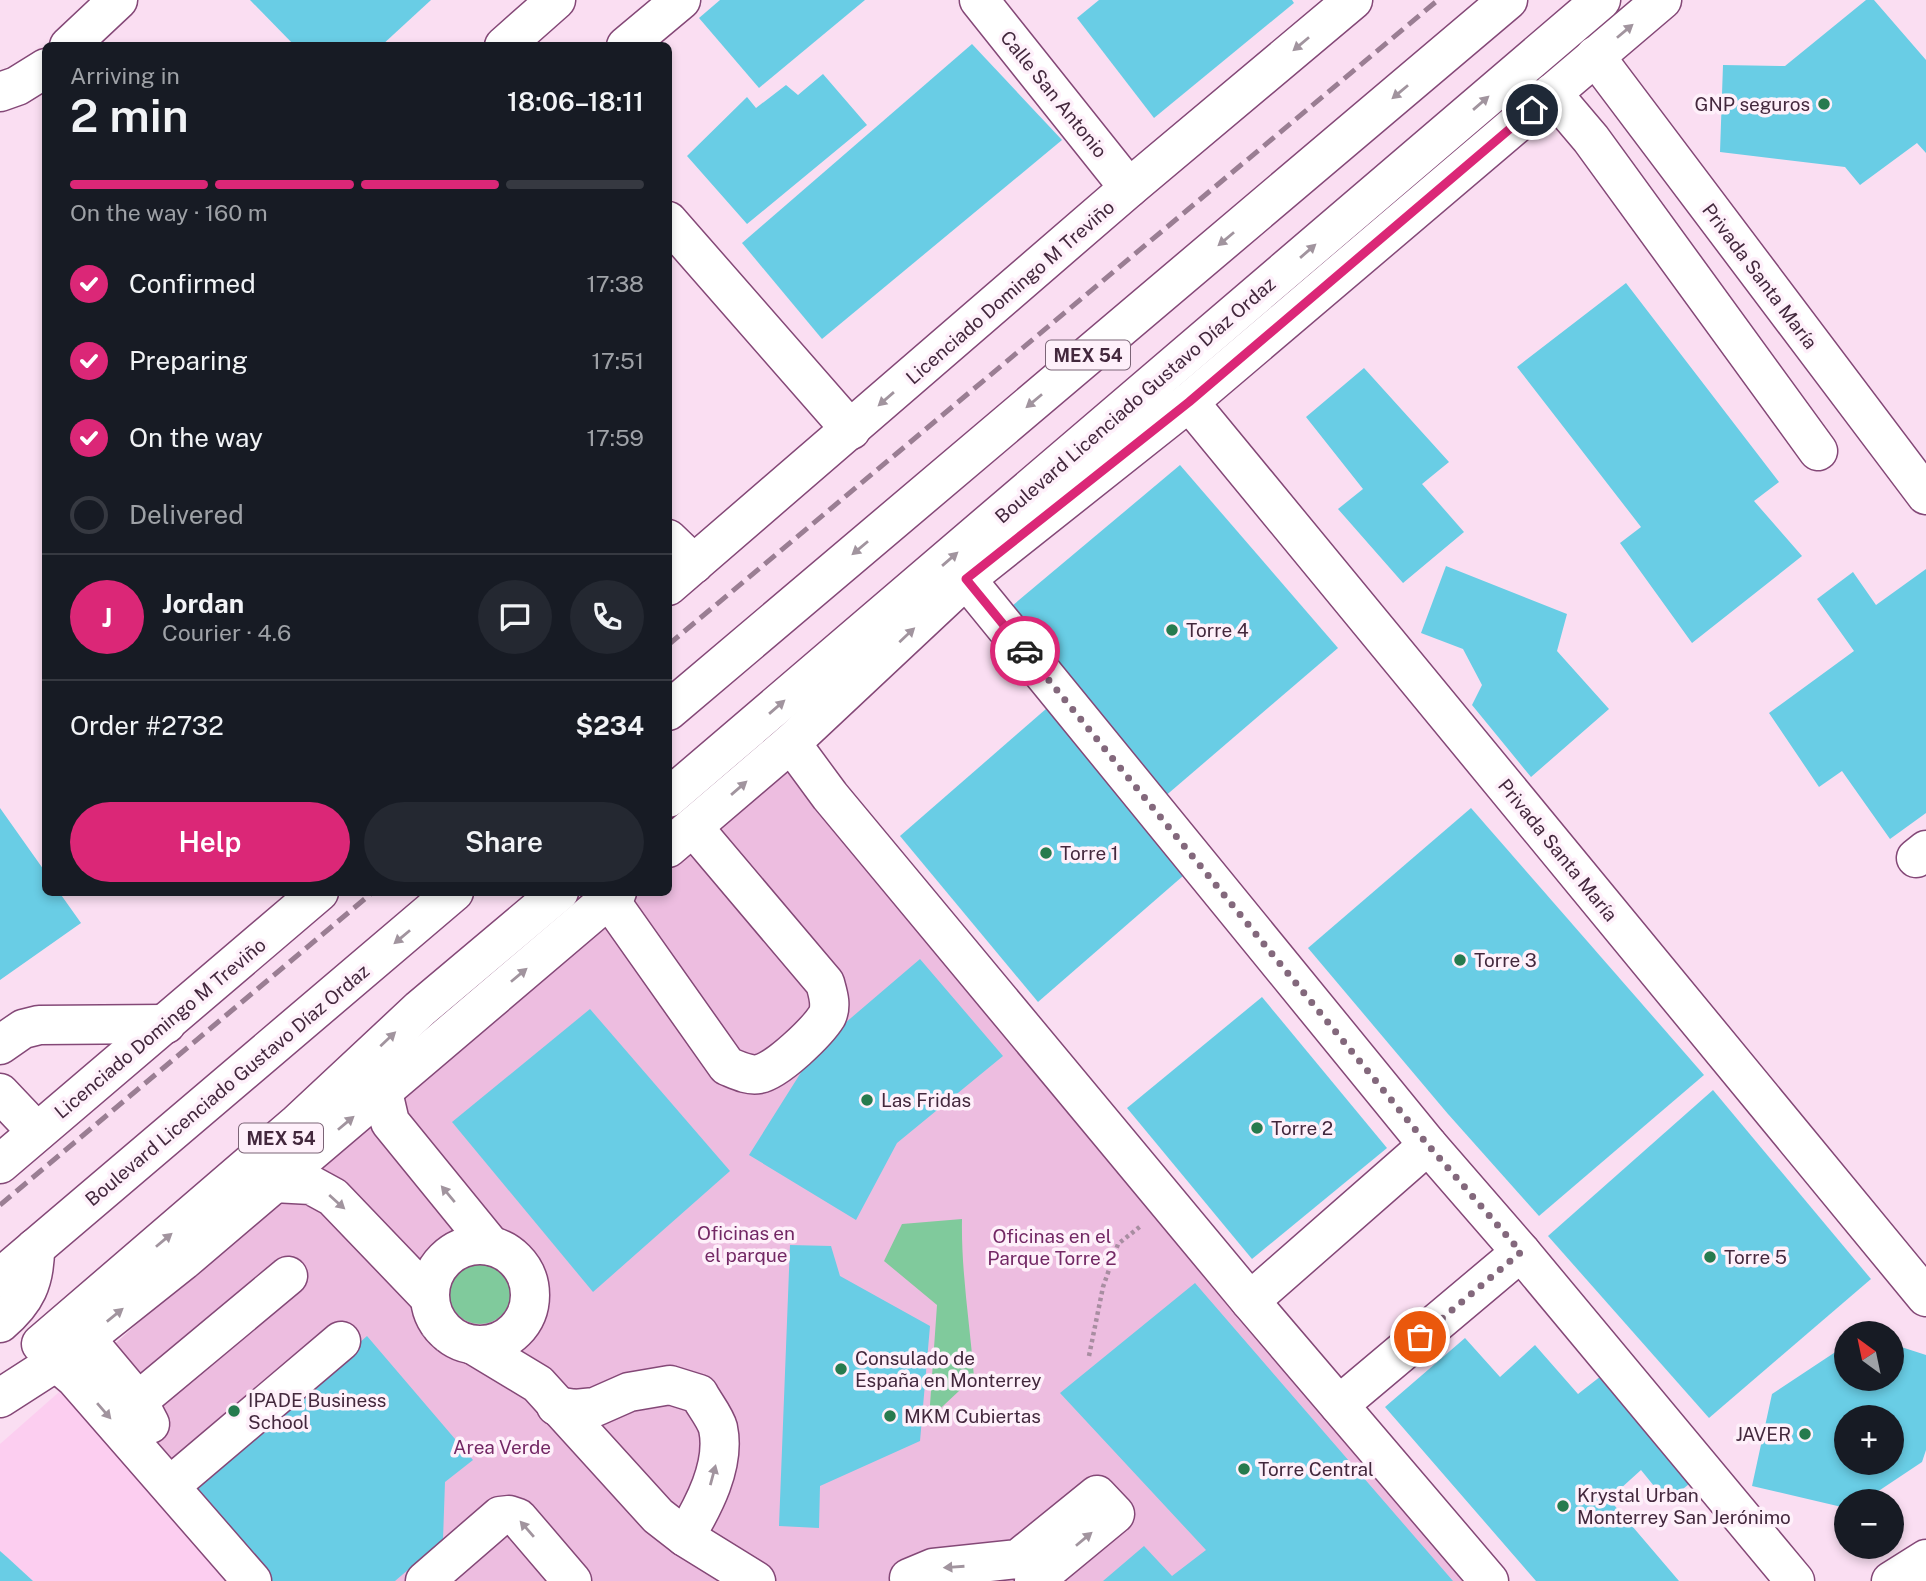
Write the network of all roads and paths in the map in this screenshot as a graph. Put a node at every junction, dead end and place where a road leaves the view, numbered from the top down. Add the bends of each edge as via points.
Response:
1 (118, 0) edge
2 (556, 0) edge
3 (681, 0) edge
4 (979, 0) edge
5 (1353, 0) edge
6 (1508, 0) edge
7 (1601, 0) edge
8 (1662, 0) edge
9 (73, 42) edge
10 (509, 42) edge
11 (631, 42) edge
12 (1595, 56) junction
13 (42, 71) edge
14 (0, 92) edge
15 (1552, 93) junction
16 (1129, 188) junction
17 (672, 226) edge
18 (1189, 402) junction
19 (851, 430) junction
20 (1818, 450) dead end
21 (1926, 495) edge
22 (677, 563) edge
23 (966, 579) junction
24 (672, 708) edge
25 (791, 743) junction
26 (672, 795) edge
27 (681, 838) edge
28 (314, 896) edge
29 (449, 896) edge
30 (554, 896) edge
31 (613, 896) edge
32 (166, 1024) junction
33 (0, 1045) edge
34 (383, 1092) junction
35 (0, 1093) edge
36 (37, 1132) junction
37 (1428, 1145) junction
38 (0, 1164) edge
39 (274, 1183) junction
40 (1169, 1203) junction
41 (491, 1246) junction
42 (35, 1248) junction
43 (1521, 1252) junction
44 (288, 1276) dead end
45 (0, 1278) edge
46 (428, 1296) junction
47 (1926, 1297) edge
48 (1250, 1301) junction
49 (528, 1312) junction
50 (0, 1323) edge
51 (86, 1339) junction
52 (341, 1341) dead end
53 (475, 1346) junction
54 (1089, 1356) dead end
55 (56, 1362) junction
56 (0, 1380) edge
57 (547, 1395) junction
58 (0, 1398) edge
59 (138, 1401) junction
60 (1339, 1405) junction
61 (170, 1486) junction
62 (685, 1537) junction
63 (1926, 1559) edge
64 (1014, 1574) edge
65 (443, 1575) edge
66 (763, 1580) edge
67 (903, 1580) edge
68 (252, 1581) edge
69 (572, 1581) edge
70 (1489, 1581) edge
71 (1796, 1581) edge
72 (1891, 1581) edge

1 - 9 main road
2 - 10 main road
3 - 11 main road
4 - 16 main road, Calle San Antonio
5 -> 16 main road, Licenciado Domingo M Treviño
6 -> 24 main road, MEX 54
26 -> 7 main road, Boulevard Licenciado Gustavo Díaz Ordaz / MEX 54
12 -> 8 main road, Boulevard Licenciado Gustavo Díaz Ordaz
12 - 15 main road, Boulevard Licenciado Gustavo Díaz Ordaz
12 - 21 main road, Privada Santa María
13 - 14 main road
15 - 18 main road, Boulevard Licenciado Gustavo Díaz Ordaz
15 - 20 main road via 1591,139
16 -> 19 main road, Licenciado Domingo M Treviño
17 - 19 main road
18 - 23 main road, Boulevard Licenciado Gustavo Díaz Ordaz
18 - 47 main road, Privada Santa María
19 - 22 main road, Licenciado Domingo M Treviño
25 -> 23 main road, Boulevard Licenciado Gustavo Díaz Ordaz
23 - 37 main road
27 -> 25 main road, Boulevard Licenciado Gustavo Díaz Ordaz
25 - 40 main road via 830,796
27 - 31 main road via 825,984 830,1000 827,1015 796,1051 761,1074 727,1066
28 - 32 main road, Licenciado Domingo M Treviño
29 -> 42 main road, Boulevard Licenciado Gustavo Díaz Ordaz
56 -> 30 main road, MEX 54
34 -> 31 main road
32 - 33 main road via 39,1025 23,1029
32 - 36 main road, Licenciado Domingo M Treviño
39 -> 34 main road
41 -> 34 main road via 396,1131 384,1109
35 - 36 main road
36 - 38 main road, Licenciado Domingo M Treviño
37 - 43 main road
37 - 48 main road
39 -> 46 main road via 311,1185 333,1197
51 -> 39 main road
40 - 48 main road
40 - 54 path via 1118,1244 1103,1287
41 - 46 main road via 462,1249 452,1255 431,1280
41 - 49 main road via 508,1252 528,1279
42 - 45 main road, Boulevard Licenciado Gustavo Díaz Ordaz
42 - 50 main road via 31,1286
43 - 60 main road
43 - 71 main road
44 - 59 main road
46 - 53 main road via 444,1330
48 - 60 main road
49 - 53 main road via 503,1339
49 - 57 main road
51 - 55 main road
51 - 59 main road
52 - 61 main road
53 - 57 main road
55 - 58 main road
55 -> 61 main road
57 - 62 main road via 658,1516
62 -> 57 main road via 705,1504 716,1464 718,1427 699,1394 670,1385 575,1409
59 - 61 main road via 155,1432
60 - 70 main road
61 - 68 main road
62 - 66 main road
63 - 72 main road
64 -> 67 main road via 933,1569
69 -> 65 main road via 517,1518 509,1515 500,1516

